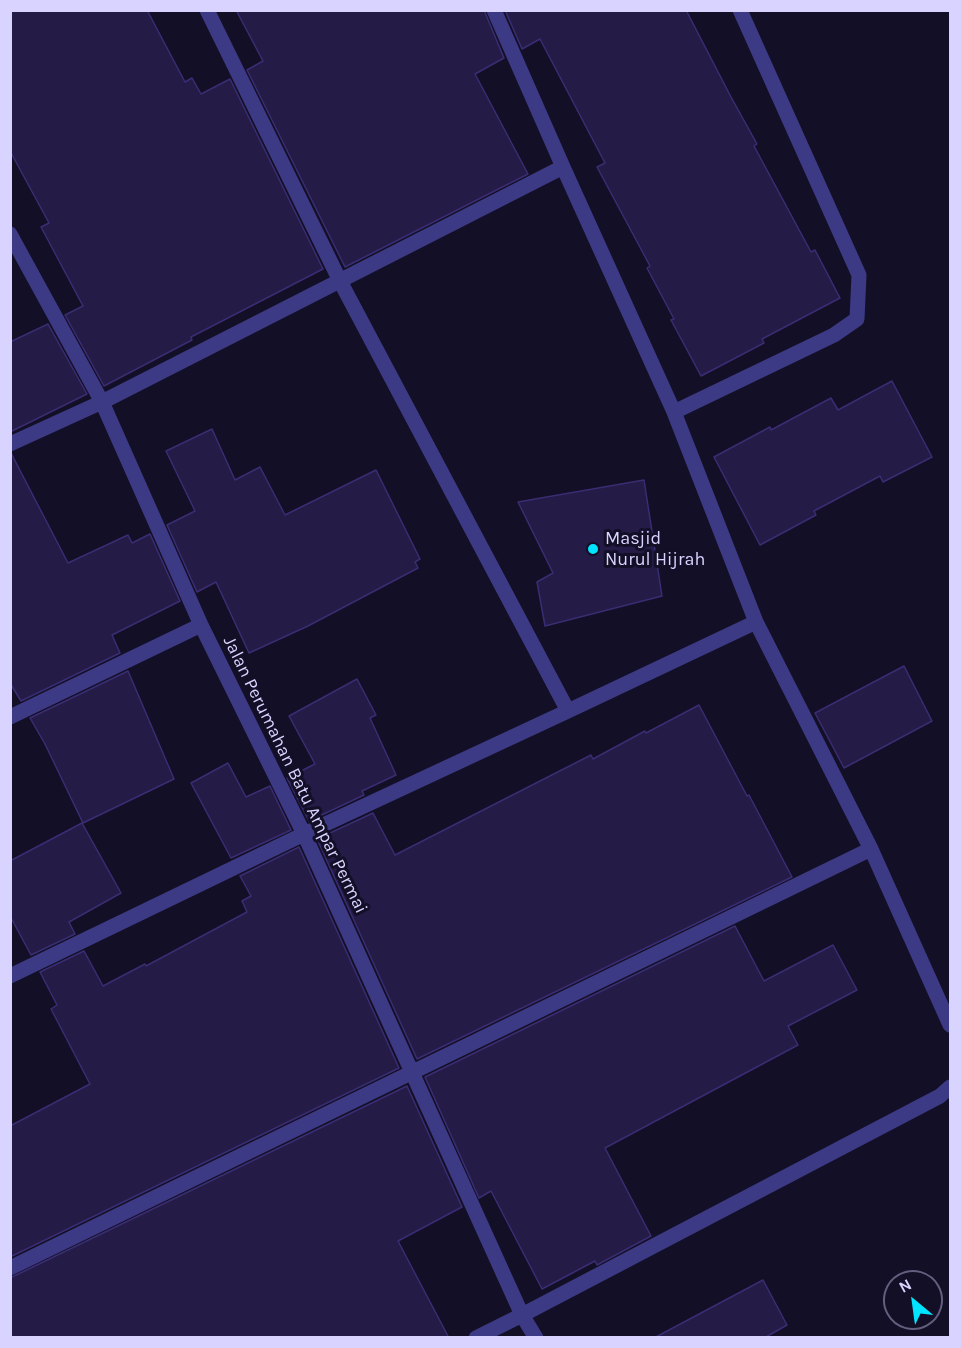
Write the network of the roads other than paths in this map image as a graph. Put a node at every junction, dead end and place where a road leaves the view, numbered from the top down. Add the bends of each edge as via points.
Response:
1 (207, 10) edge
2 (494, 10) edge
3 (740, 10) edge
4 (563, 166) junction
5 (10, 234) edge
6 (340, 281) junction
7 (102, 402) junction
8 (674, 412) junction
9 (10, 444) edge
10 (756, 622) junction
11 (201, 625) junction
12 (568, 711) junction
13 (10, 717) edge
14 (303, 834) junction
15 (871, 849) junction
16 (10, 976) edge
17 (951, 1025) edge
18 (412, 1073) junction
19 (951, 1087) edge
20 (10, 1268) edge
21 (522, 1315) junction
22 (476, 1338) edge
23 (536, 1338) edge

1 - 6 street
2 - 4 street
3 - 8 street via 859,275 857,319 834,335
4 - 6 street
4 - 8 street
5 - 7 street, Jalan Perumahan Batu Ampar Permai
6 - 7 street
6 - 12 street
7 - 9 street
7 - 11 street, Jalan Perumahan Batu Ampar Permai
8 - 10 street
10 - 12 street
10 - 15 street
11 - 13 street
11 - 14 street, Jalan Perumahan Batu Ampar Permai
12 - 14 street
14 - 16 street
14 - 18 street, Jalan Perumahan Batu Ampar Permai
15 - 17 street
15 - 18 street
18 - 20 street
18 - 21 street, Jalan Perumahan Batu Ampar Permai
19 - 21 street
21 - 22 street
21 - 23 street, Jalan Perumahan Batu Ampar Permai

